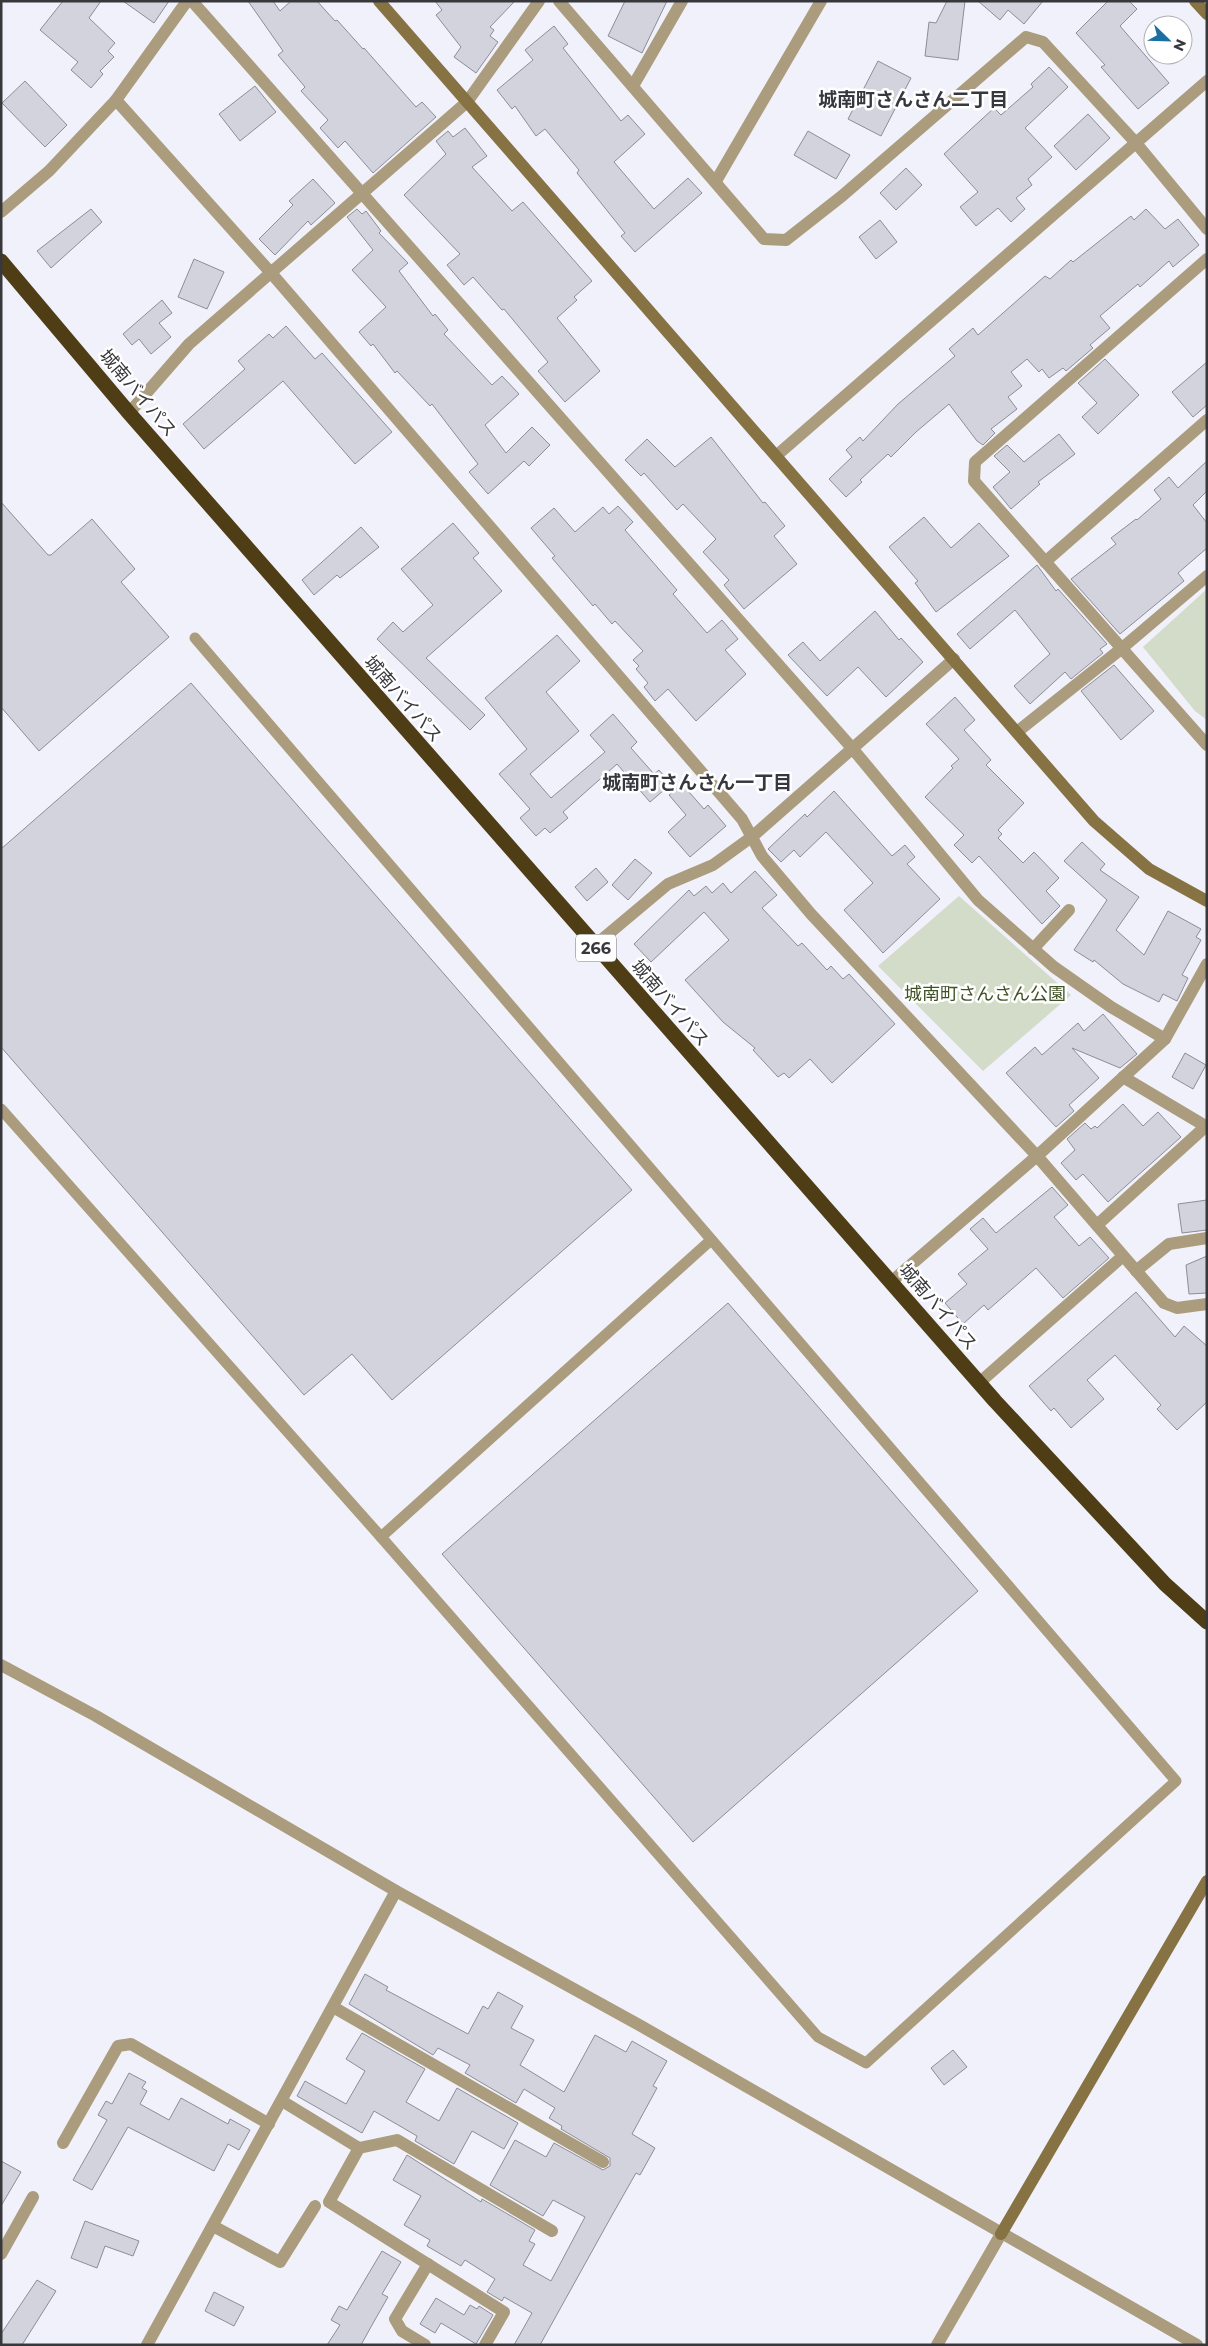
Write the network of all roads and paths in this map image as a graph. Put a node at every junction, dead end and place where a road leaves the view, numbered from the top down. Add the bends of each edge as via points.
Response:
1 (187, 1) edge
2 (192, 1) edge
3 (379, 1) edge
4 (539, 1) edge
5 (560, 1) edge
6 (682, 1) edge
7 (821, 1) edge
8 (1195, 1) edge
9 (1207, 14) edge
10 (1207, 81) edge
11 (633, 86) junction
12 (116, 100) junction
13 (467, 102) junction
14 (1136, 143) junction
15 (716, 181) junction
16 (362, 194) junction
17 (1, 212) edge
18 (1207, 229) edge
19 (1207, 259) edge
20 (1, 260) edge
21 (272, 274) junction
22 (129, 413) junction
23 (1207, 420) edge
24 (776, 456) junction
25 (1045, 562) junction
26 (1207, 576) edge
27 (196, 638) dead end
28 (1121, 649) junction
29 (954, 659) junction
30 (1017, 732) junction
31 (1207, 744) edge
32 (852, 748) junction
33 (753, 836) junction
34 (1207, 902) edge
35 (1069, 910) dead end
36 (594, 946) junction
37 (1033, 949) junction
38 (1207, 964) edge
39 (1165, 1039) junction
40 (1123, 1077) junction
41 (1, 1109) edge
42 (1206, 1127) edge
43 (1037, 1156) junction
44 (1097, 1225) junction
45 (1207, 1238) edge
46 (711, 1240) junction
47 (1123, 1256) junction
48 (1136, 1271) junction
49 (891, 1282) junction
50 (1207, 1304) edge
51 (979, 1383) junction
52 (381, 1537) junction
53 (1207, 1622) edge
54 (1, 1666) edge
55 (1207, 1881) edge
56 (396, 1891) junction
57 (333, 2007) junction
58 (282, 2101) junction
59 (269, 2124) junction
60 (63, 2143) dead end
61 (359, 2148) junction
62 (603, 2162) dead end
63 (33, 2197) dead end
64 (315, 2206) dead end
65 (213, 2226) junction
66 (552, 2231) dead end
67 (1001, 2234) junction
68 (1, 2254) edge
69 (428, 2264) junction
70 (147, 2345) edge
71 (425, 2345) edge
72 (485, 2345) edge
73 (937, 2345) edge
74 (1197, 2345) edge

1 - 12 street
2 - 16 street
3 - 13 street
4 - 13 street
5 - 11 street
6 - 11 street
7 - 15 street
8 - 9 street
10 - 14 street
11 - 15 street
12 - 17 street via 49,171
12 - 21 street
13 - 16 street
13 - 24 street
14 - 15 street via 1043,42 1026,37 842,196 786,240 764,239
14 - 18 street
14 - 24 street
16 - 21 street
16 - 32 street
19 - 25 street via 975,462 974,480
20 - 22 highway, 城南バイパス / 266
21 - 22 street via 189,344
21 - 33 street via 742,818
22 - 36 highway, 城南バイパス / 266
23 - 25 street
24 - 29 street
25 - 28 street
26 - 28 street
27 - 46 lane
28 - 30 street
28 - 31 street
29 - 30 street
29 - 32 street
30 - 34 street via 1094,822 1148,869
32 - 33 street
32 - 37 street via 978,900
33 - 36 street via 713,865 668,884
33 - 43 street via 762,856 811,914
35 - 37 street
36 - 49 highway, 城南バイパス / 266
37 - 39 street via 1054,968
38 - 39 street
39 - 40 street
40 - 42 street
40 - 43 street
41 - 52 lane
42 - 44 street
43 - 44 street
43 - 49 street
44 - 47 street
45 - 48 street via 1169,1244
46 - 52 lane
46 - 52 lane via 1176,1781 873,2056 866,2062 818,2037
47 - 48 street
47 - 51 street
48 - 50 street via 1164,1304 1177,1308
49 - 51 highway, 城南バイパス / 266
51 - 53 highway, 城南バイパス / 266 via 1165,1584
54 - 56 street via 96,1716
55 - 67 street
56 - 57 street
56 - 67 street via 641,2026
57 - 58 street
57 - 62 street
58 - 59 street
58 - 61 street
59 - 60 street via 131,2044 118,2046
59 - 65 street
61 - 66 street via 397,2140
61 - 69 street via 329,2202
63 - 68 street
64 - 65 street via 280,2262
65 - 70 street
67 - 73 street
67 - 74 street
69 - 71 street via 396,2319 402,2331
69 - 72 street via 504,2312

